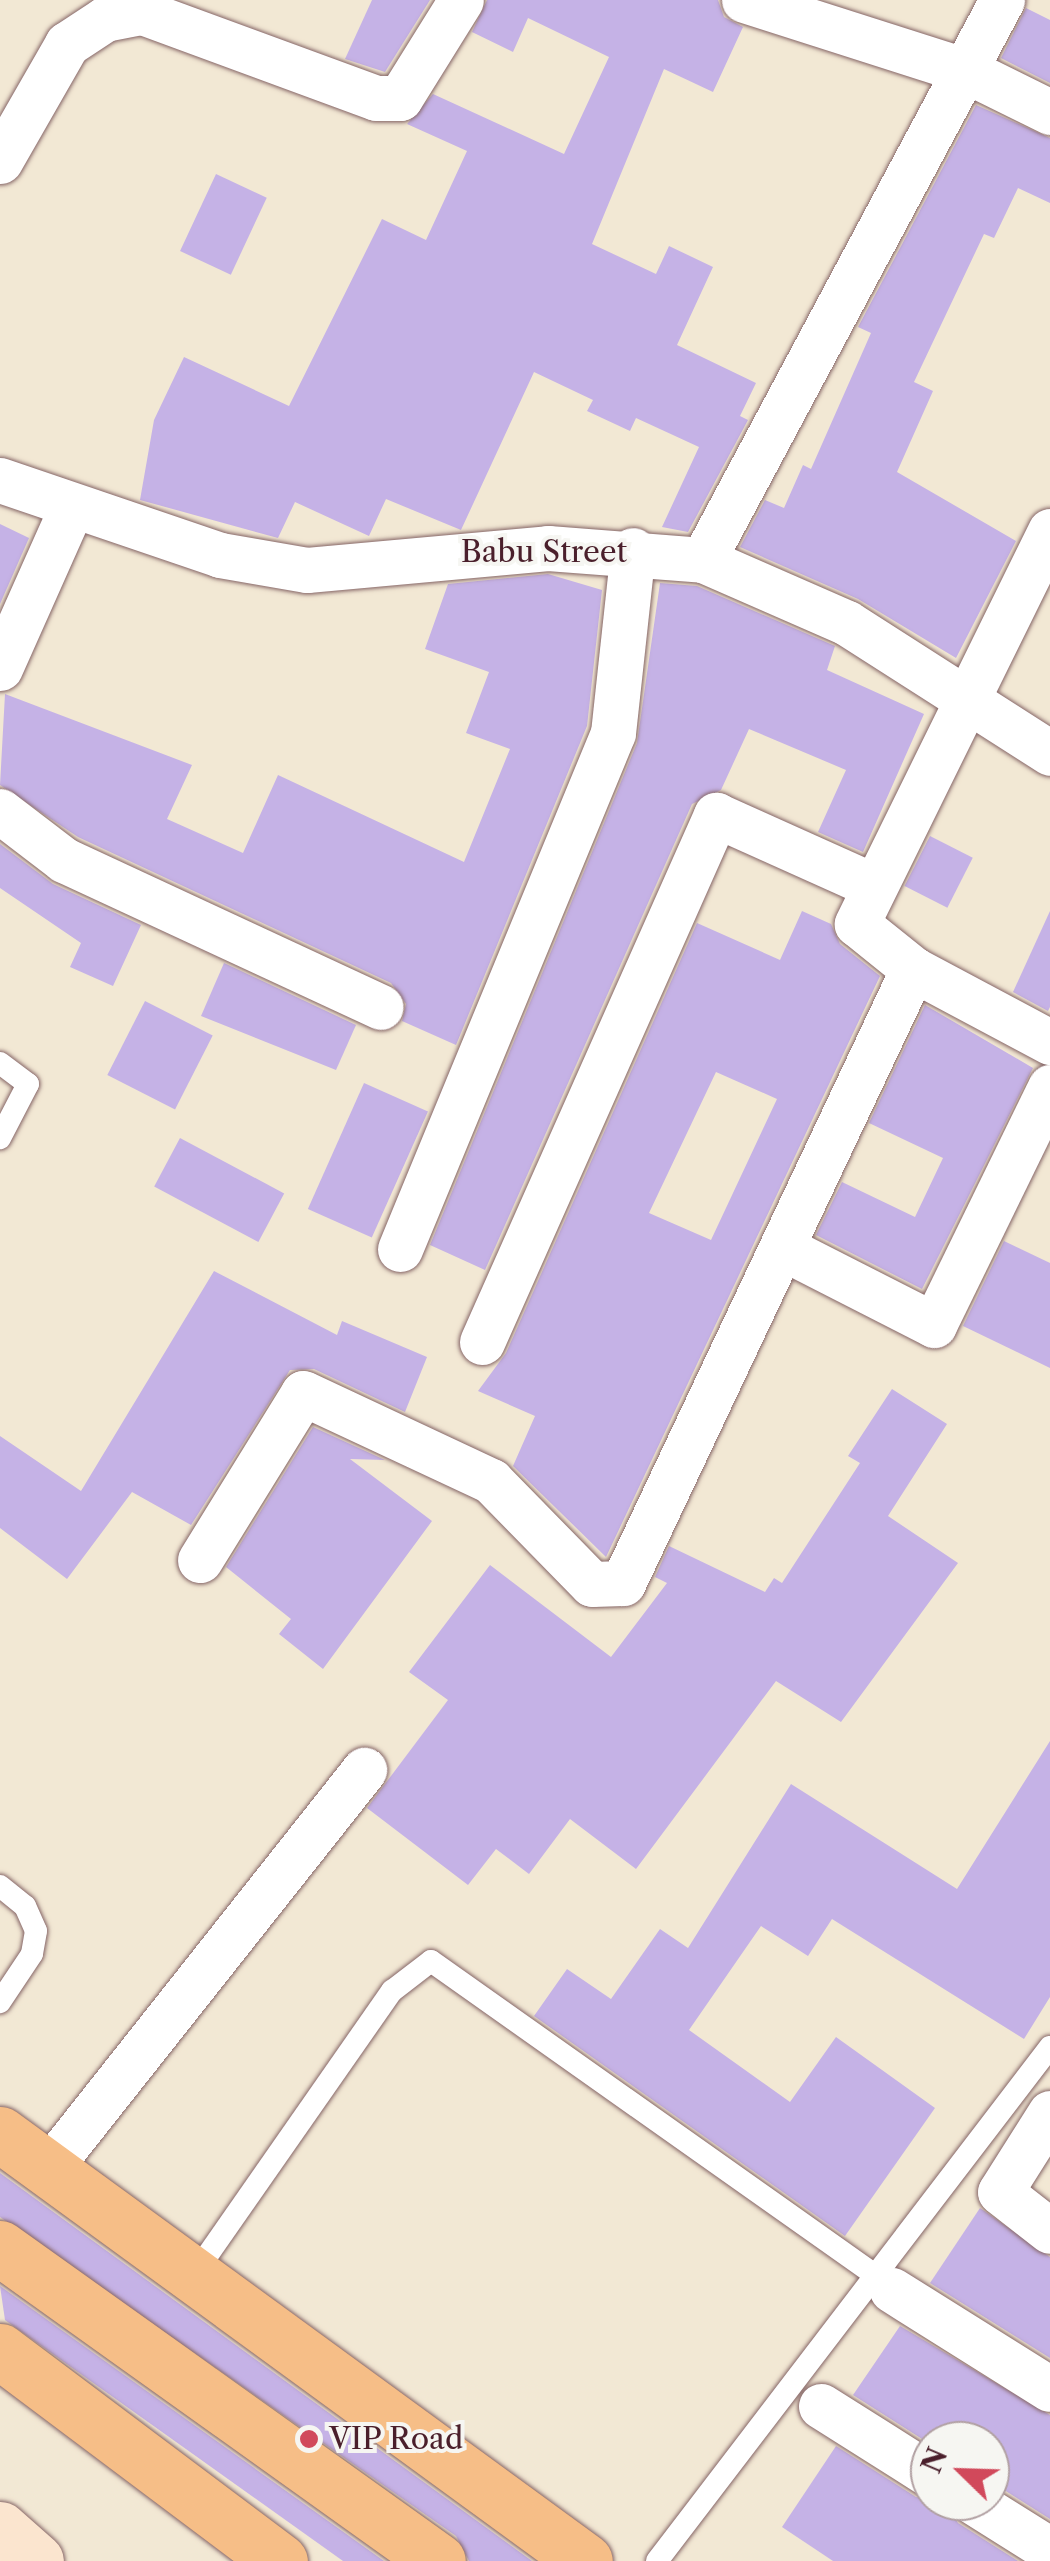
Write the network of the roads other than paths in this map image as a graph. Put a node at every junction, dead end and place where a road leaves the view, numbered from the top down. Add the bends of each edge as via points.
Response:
1 (461, 0) edge
2 (744, 0) edge
3 (1002, 0) edge
4 (967, 71) junction
5 (1050, 112) edge
6 (0, 161) edge
7 (0, 480) edge
8 (70, 511) junction
9 (1050, 531) edge
10 (633, 550) junction
11 (703, 560) junction
12 (0, 668) edge
13 (970, 700) junction
14 (1050, 753) edge
15 (0, 811) edge
16 (872, 884) junction
17 (914, 970) junction
18 (380, 1008) dead end
19 (1050, 1042) edge
20 (0, 1064) edge
21 (1050, 1087) edge
22 (0, 1138) edge
23 (400, 1249) dead end
24 (787, 1250) junction
25 (482, 1342) dead end
26 (200, 1560) dead end
27 (364, 1770) dead end
28 (0, 1886) edge
29 (0, 2002) edge
30 (1050, 2047) edge
31 (1050, 2113) edge
32 (0, 2134) edge
33 (49, 2168) junction
34 (1050, 2231) edge
35 (0, 2248) edge
36 (190, 2280) junction
37 (884, 2282) junction
38 (0, 2351) edge
39 (1050, 2389) edge
40 (821, 2406) dead end
41 (910, 2462) edge
42 (1004, 2521) edge
43 (0, 2529) edge
44 (1050, 2550) edge
45 (36, 2561) edge
46 (280, 2561) edge
47 (438, 2561) edge
48 (585, 2561) edge
49 (657, 2561) edge

1 - 6 street via 400,98 376,98 142,12 105,19 67,44
2 - 4 street
3 - 4 street
4 - 5 street
4 - 11 street
7 - 8 street, Babu Street
8 - 10 street, Babu Street via 307,570 431,553
8 - 12 street
9 - 13 street
10 - 11 street, Babu Street
10 - 23 street via 614,733
11 - 13 street, Babu Street via 847,623
13 - 14 street, Babu Street
13 - 16 street
15 - 18 street via 64,860
16 - 17 street via 857,924
16 - 25 street via 716,815
17 - 19 street
17 - 24 street
20 - 22 lane via 28,1084
21 - 24 street via 934,1324
24 - 26 street via 624,1583 592,1584 491,1482 303,1393
27 - 33 street
28 - 29 lane via 25,1906 36,1931 32,1954
30 - 37 lane
31 - 34 street via 1000,2192
32 - 33 main road
33 - 36 main road
35 - 47 main road
36 - 37 lane via 392,1990 431,1960
36 - 48 main road
37 - 39 street
37 - 49 lane
38 - 46 main road
40 - 41 street
42 - 44 street
43 - 45 street

